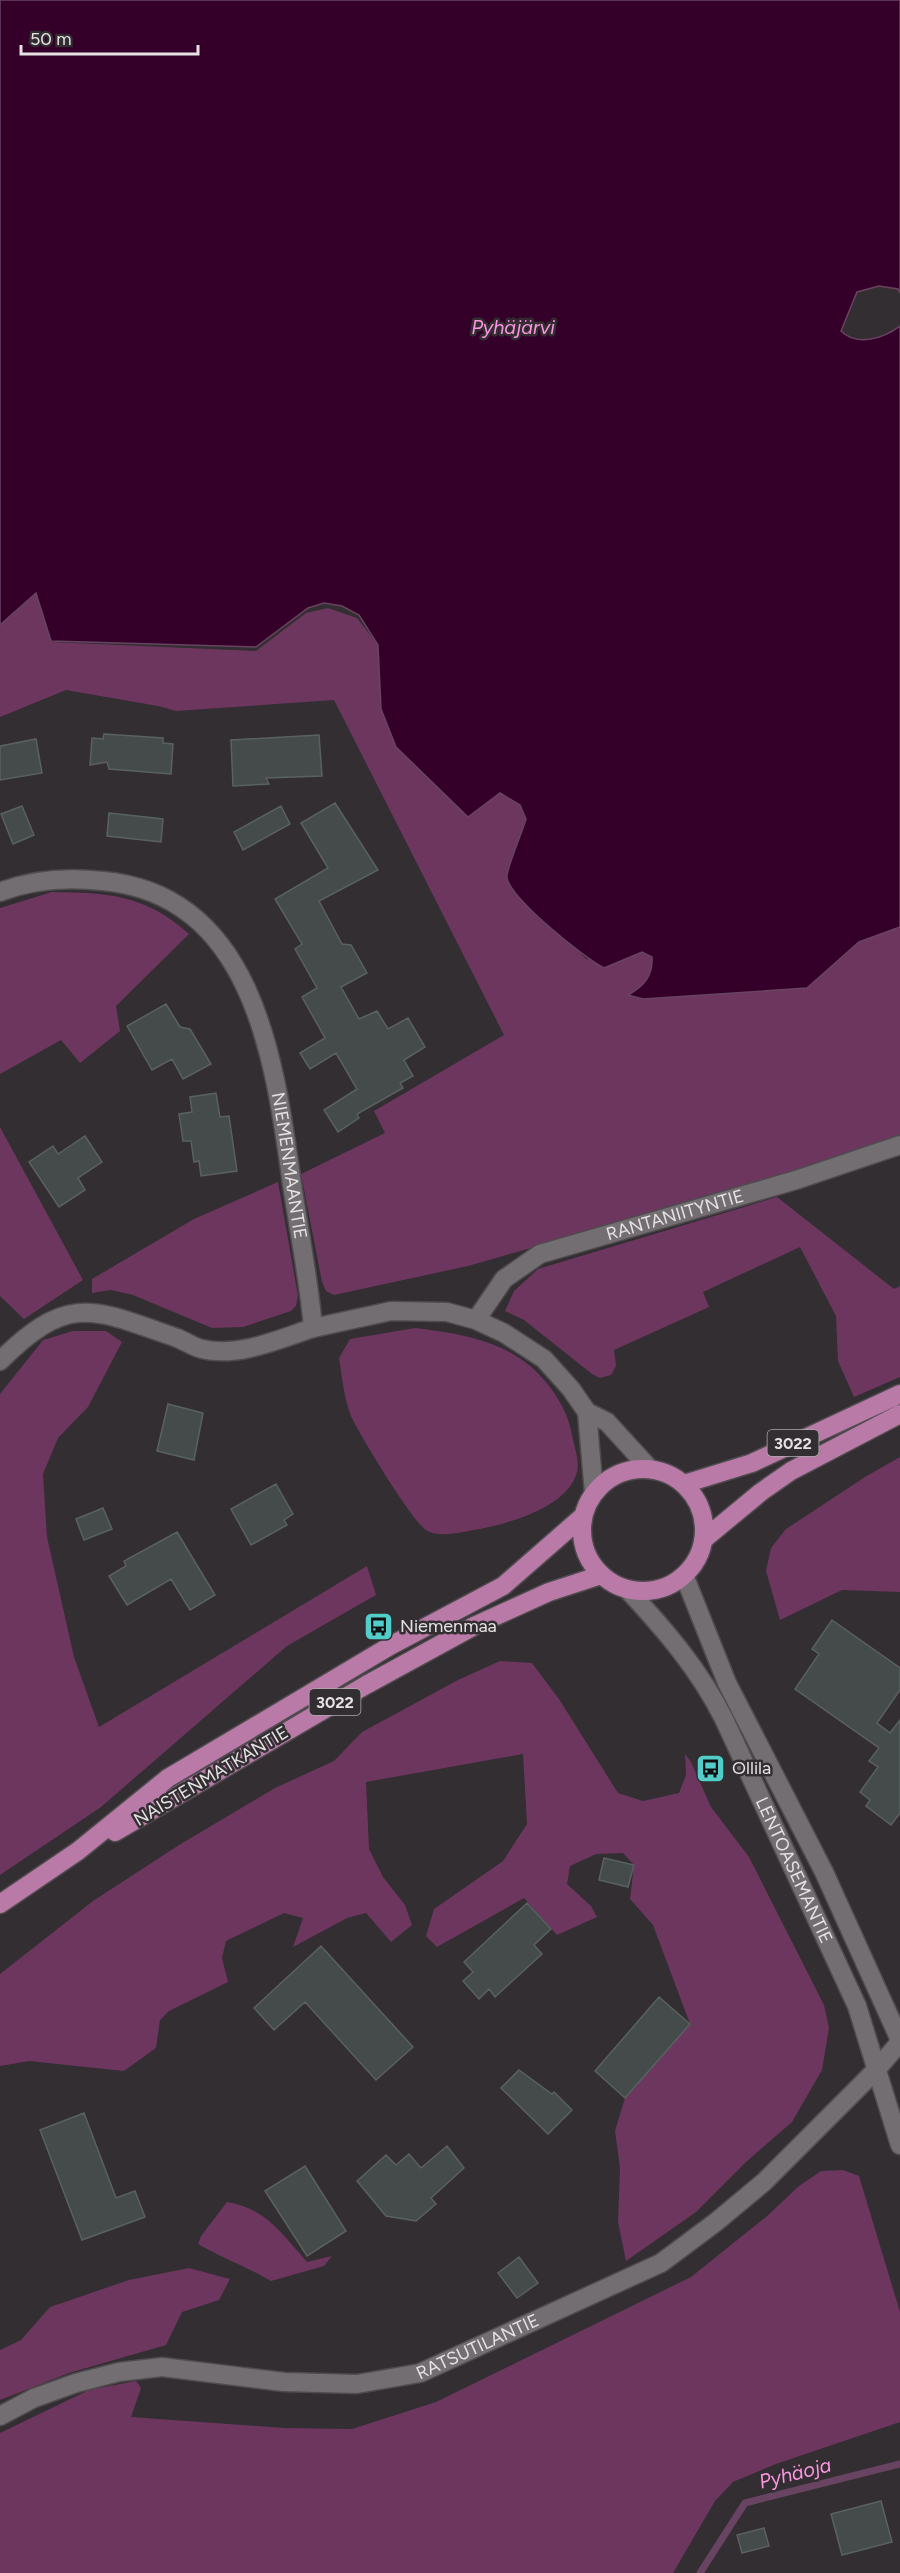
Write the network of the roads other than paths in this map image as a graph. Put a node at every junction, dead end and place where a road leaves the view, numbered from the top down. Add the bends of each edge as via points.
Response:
1 (0, 892) edge
2 (900, 1145) edge
3 (476, 1320) junction
4 (313, 1328) junction
5 (0, 1360) edge
6 (900, 1394) edge
7 (586, 1412) junction
8 (900, 1414) edge
9 (650, 1469) junction
10 (684, 1484) junction
11 (594, 1492) junction
12 (582, 1517) junction
13 (703, 1540) junction
14 (601, 1575) junction
15 (684, 1575) junction
16 (628, 1590) junction
17 (78, 1851) junction
18 (0, 1904) edge
19 (900, 2041) edge
20 (876, 2069) junction
21 (900, 2145) edge
22 (0, 2416) edge

1 - 4 street, NIEMENMAANTIE via 56,880 140,886 197,919 233,964 259,1016 279,1091
2 - 3 street, RANTANIITYNTIE via 796,1180 540,1254 504,1279
3 - 4 street via 447,1312 391,1311
3 - 7 street via 544,1359
4 - 5 street via 270,1343 227,1351 202,1349 106,1314 72,1312 39,1327
6 - 10 main road, 3022 via 752,1462
7 - 9 street via 607,1422
7 - 11 street
8 - 13 main road, 3022 via 791,1472
9 - 10 main road via 667,1473
9 - 11 main road, 3022 via 618,1474
10 - 13 main road, 3022 via 701,1510
11 - 12 main road, 3022
12 - 14 main road via 585,1550
12 - 17 main road, NAISTENMATKANTIE / 3022 via 503,1586 390,1646 168,1778
13 - 15 main road, 3022 via 697,1559
14 - 16 main road
14 - 17 main road, NAISTENMATKANTIE / 3022 via 549,1592 474,1626
15 - 16 main road, 3022 via 658,1589
15 - 19 street, LENTOASEMANTIE via 727,1683 824,1872
16 - 20 street, LENTOASEMANTIE via 671,1637 711,1694 858,2006
17 - 18 main road, NAISTENMATKANTIE / 3022
19 - 20 street, RATSUTILANTIE
20 - 21 street, LENTOASEMANTIE
20 - 22 street, RATSUTILANTIE via 764,2182 660,2263 420,2373 357,2384 284,2382 162,2367 76,2383

